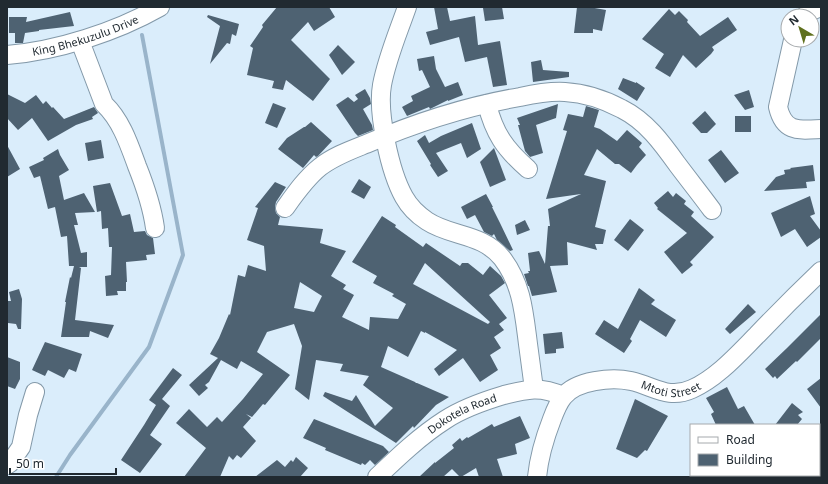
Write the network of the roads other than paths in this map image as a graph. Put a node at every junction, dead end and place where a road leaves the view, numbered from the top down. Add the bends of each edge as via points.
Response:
1 (160, 7) edge
2 (407, 7) edge
3 (80, 41) junction
4 (791, 48) edge
5 (7, 55) edge
6 (487, 104) junction
7 (821, 129) edge
8 (385, 136) junction
9 (528, 169) dead end
10 (285, 208) dead end
11 (712, 210) dead end
12 (155, 228) dead end
13 (821, 271) edge
14 (534, 389) junction
15 (35, 392) dead end
16 (563, 396) junction
17 (7, 465) edge
18 (377, 477) edge
19 (537, 477) edge

1 - 3 street, King Bhekuzulu Drive via 127,24
2 - 8 street via 384,74 381,96
3 - 5 street, King Bhekuzulu Drive
3 - 12 street via 104,104 117,120 131,149 145,186
4 - 7 street via 778,107 780,114 788,126 796,129
6 - 8 street
6 - 9 street via 499,137 515,158
6 - 11 street via 541,93 565,92 584,94 609,102 639,119 650,129
8 - 10 street via 327,162 302,186
8 - 14 street via 398,185 411,206 439,227 485,243 510,270 520,296
13 - 16 street, Mtoti Street via 734,358 693,389 669,394 632,382 611,380 579,386
14 - 16 street, Dokotela Road
14 - 18 street, Dokotela Road via 510,394 460,412 416,442
15 - 17 street via 21,447
16 - 19 street via 555,411 539,459

